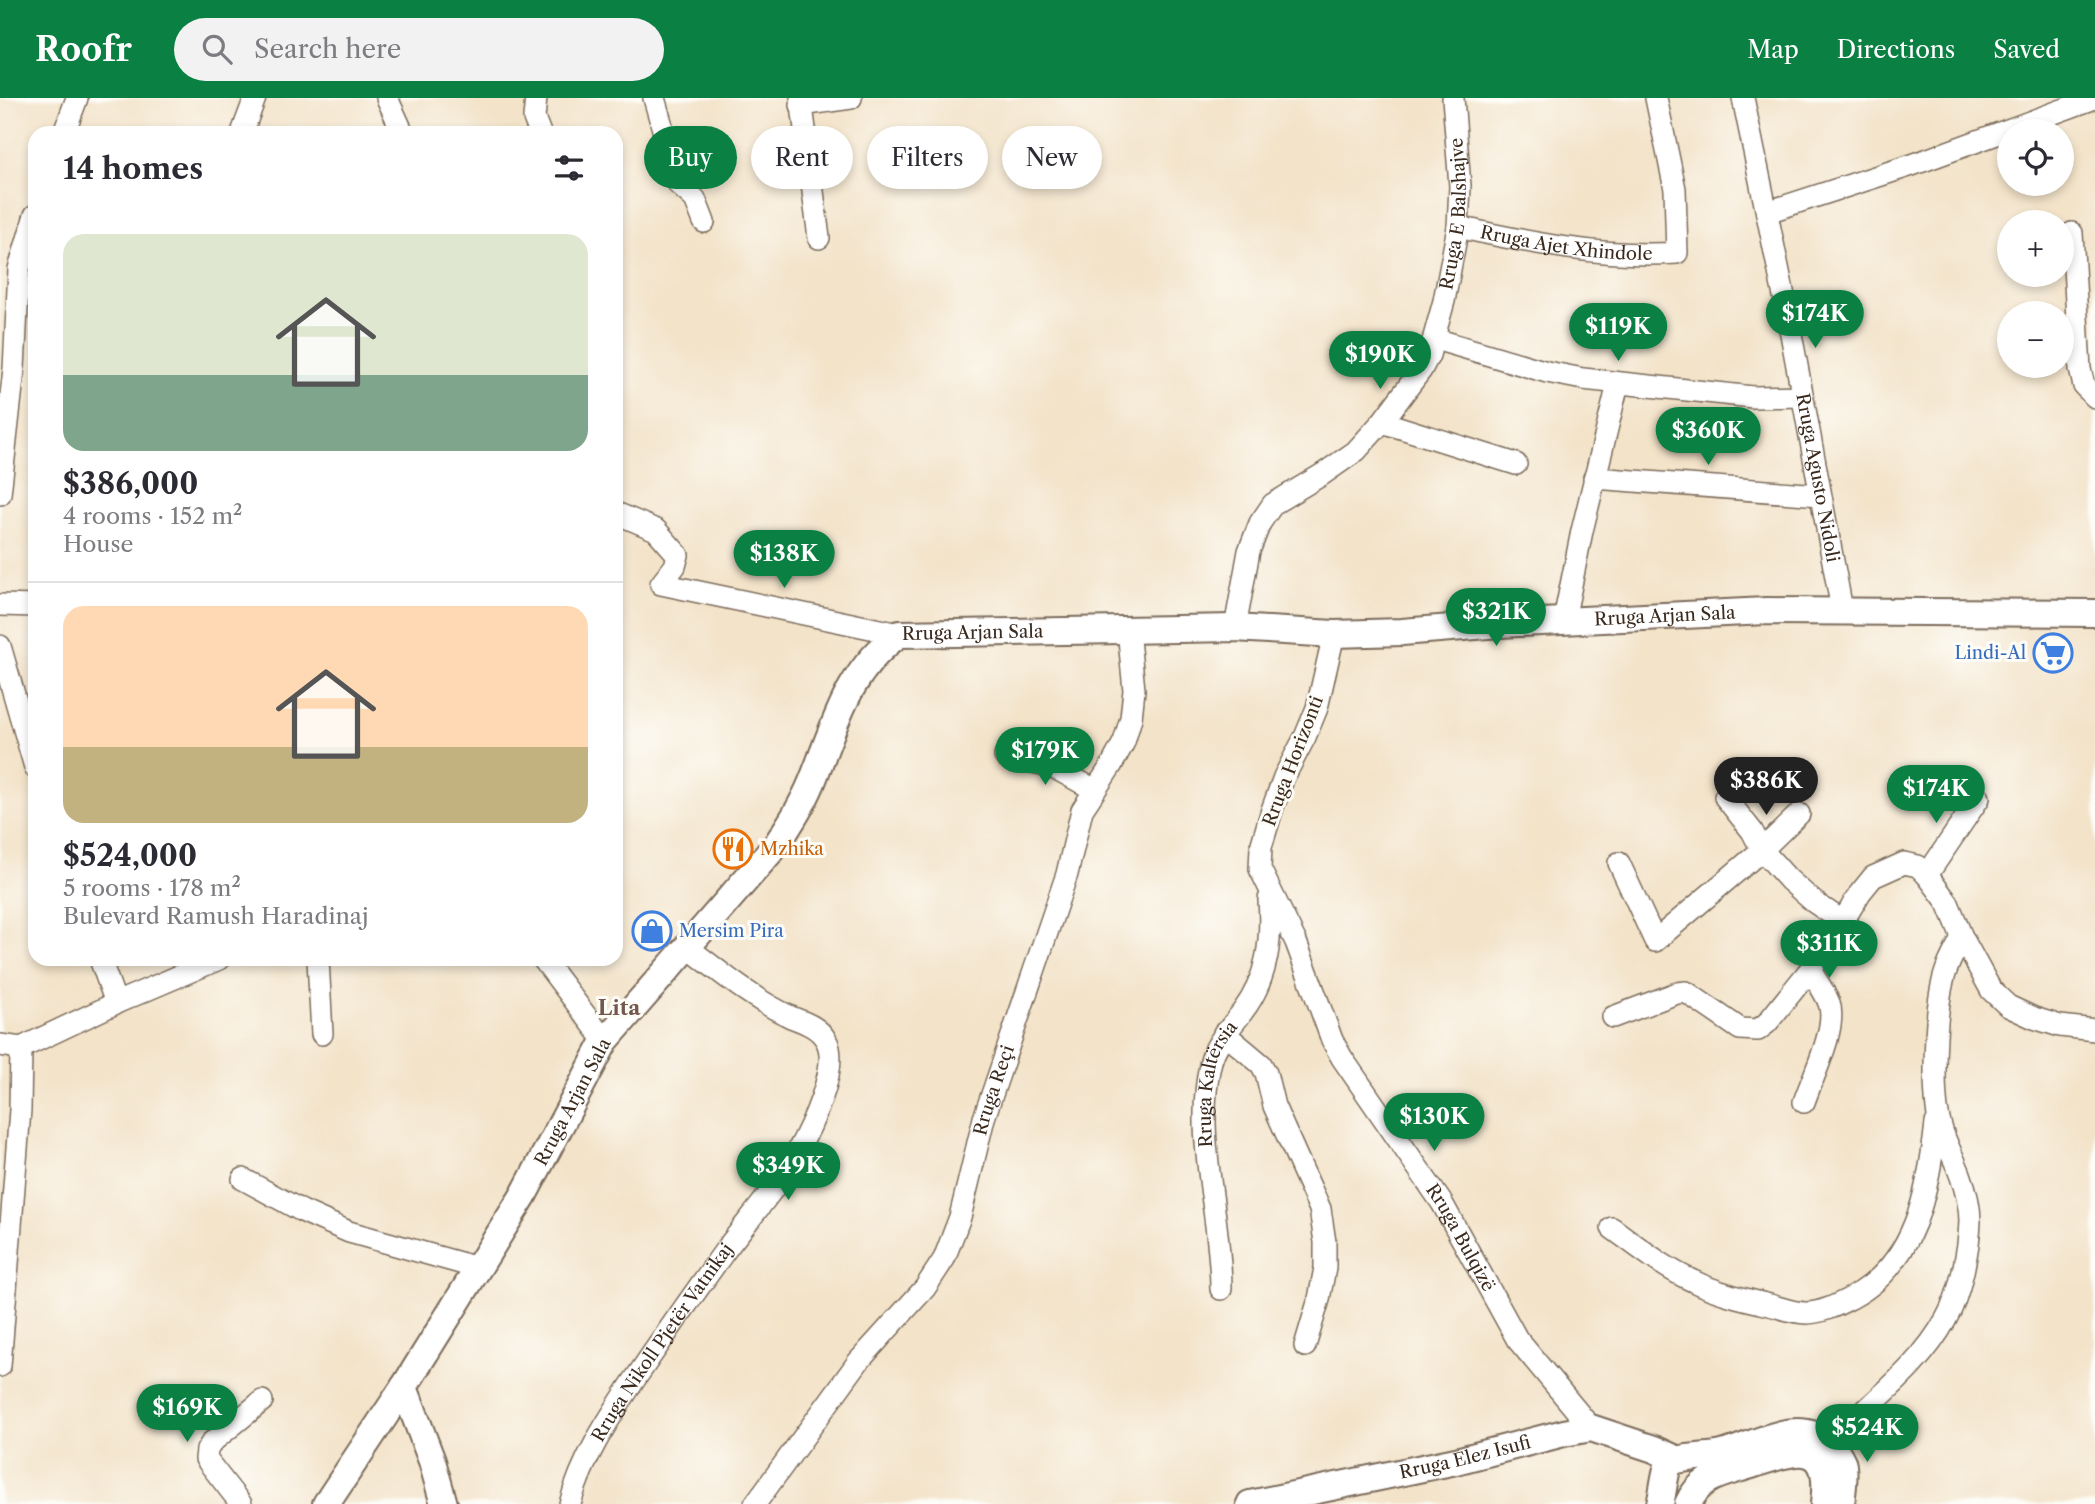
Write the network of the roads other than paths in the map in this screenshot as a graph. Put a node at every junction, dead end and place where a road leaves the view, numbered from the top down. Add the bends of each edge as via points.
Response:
1 (77, 98) edge
2 (255, 98) edge
3 (387, 98) edge
4 (654, 98) edge
5 (851, 98) edge
6 (1453, 98) edge
7 (1656, 98) edge
8 (1743, 98) edge
9 (2095, 98) edge
10 (801, 102) edge
11 (67, 126) edge
12 (245, 126) edge
13 (400, 126) edge
14 (1767, 212) junction
15 (704, 222) dead end
16 (1458, 227) junction
17 (28, 239) edge
18 (819, 239) dead end
19 (2074, 267) edge
20 (1435, 339) junction
21 (1618, 384) junction
22 (1801, 396) junction
23 (2095, 397) edge
24 (1382, 422) junction
25 (1517, 464) dead end
26 (1594, 478) junction
27 (0, 494) edge
28 (1820, 495) junction
29 (623, 516) edge
30 (0, 605) edge
31 (28, 606) edge
32 (1842, 610) junction
33 (2095, 614) edge
34 (1564, 620) junction
35 (1235, 628) junction
36 (1128, 629) junction
37 (899, 634) junction
38 (1334, 634) junction
39 (0, 646) edge
40 (28, 743) edge
41 (1005, 756) dead end
42 (1096, 790) junction
43 (1725, 797) dead end
44 (1979, 798) dead end
45 (1799, 814) dead end
46 (1762, 850) junction
47 (1619, 863) dead end
48 (1927, 875) junction
49 (1268, 888) junction
50 (1842, 921) junction
51 (1962, 937) junction
52 (686, 946) junction
53 (103, 966) edge
54 (203, 966) edge
55 (318, 966) edge
56 (548, 966) edge
57 (1810, 970) junction
58 (116, 1003) junction
59 (1614, 1017) dead end
60 (2095, 1030) edge
61 (1224, 1033) junction
62 (322, 1034) dead end
63 (606, 1041) junction
64 (0, 1045) edge
65 (21, 1048) junction
66 (1804, 1102) dead end
67 (1937, 1111) junction
68 (243, 1179) dead end
69 (1612, 1228) dead end
70 (478, 1268) junction
71 (1221, 1289) dead end
72 (1306, 1346) dead end
73 (0, 1366) edge
74 (404, 1387) junction
75 (262, 1401) dead end
76 (1591, 1428) junction
77 (1830, 1445) junction
78 (1673, 1476) edge
79 (1693, 1493) edge
80 (1257, 1503) edge
81 (241, 1504) edge
82 (327, 1504) edge
83 (444, 1504) edge
84 (570, 1504) edge
85 (755, 1504) edge
86 (1824, 1504) edge
87 (1841, 1504) edge

1 - 11 street
2 - 12 street
3 - 13 street
4 - 15 street via 679,185 695,199
5 - 10 street
6 - 16 street, Rruga E Balshajve via 1460,186
7 - 16 street, Rruga Ajet Xhindole via 1675,189 1677,253 1594,251
8 - 14 street, Rruga Agusto Nidoli
9 - 14 street
10 - 18 street
14 - 22 street, Rruga Agusto Nidoli
16 - 20 street, Rruga E Balshajve
17 - 27 street via 19,269
19 - 23 street via 2080,369 2084,386
20 - 21 street via 1547,372
20 - 24 street, Rruga E Balshajve via 1421,370
21 - 22 street via 1753,397
21 - 26 street
22 - 28 street, Rruga Agusto Nidoli
24 - 25 street
24 - 35 street, Rruga E Balshajve via 1346,459 1273,504 1249,551
26 - 28 street
26 - 34 street
28 - 32 street, Rruga Agusto Nidoli
29 - 37 street via 656,530 678,555 661,584
30 - 31 street
32 - 33 street, Rruga Arjan Sala
32 - 34 street, Rruga Arjan Sala
34 - 38 street, Rruga Arjan Sala
35 - 36 street, Rruga Arjan Sala
35 - 38 street, Rruga Arjan Sala
36 - 37 street, Rruga Arjan Sala
36 - 42 street, Rruga Reçi via 1133,690 1130,718 1124,742
37 - 52 street, Rruga Arjan Sala via 881,648 852,685 806,794 777,844
38 - 49 street, Rruga Horizonti via 1317,709 1284,777 1261,847 1260,869
39 - 40 street
41 - 42 street via 1051,766
42 - 85 street, Rruga Reçi via 1082,810 1067,874 984,1118 960,1217 944,1259 925,1288 858,1362
43 - 46 street
44 - 48 street
45 - 46 street
46 - 47 street via 1655,941
46 - 50 street via 1789,880
48 - 50 street via 1918,866 1904,863 1873,877
48 - 51 street via 1948,903
49 - 61 street, Rruga Kaltërsia via 1271,928 1262,975 1254,995
49 - 76 street, Rruga Bulqizë via 1296,942 1342,1058 1442,1203 1517,1339
50 - 57 street
51 - 60 street via 1991,990 2008,1006 2060,1026
51 - 67 street via 1940,995
52 - 63 street, Rruga Arjan Sala
52 - 84 street, Rruga Nikoll Pjetër Vatnikaj via 749,995 812,1026 830,1047 830,1063 813,1119 795,1155 609,1418
53 - 58 street
54 - 58 street
55 - 62 street
56 - 63 street
57 - 59 street via 1758,1030 1740,1029 1686,992
57 - 66 street via 1830,1004 1831,1016
58 - 65 street
61 - 71 street, Rruga Kaltërsia via 1210,1062 1204,1130
61 - 72 street via 1261,1063 1274,1106 1320,1209 1325,1268
63 - 70 street, Rruga Arjan Sala via 539,1169
64 - 65 street
65 - 73 street
67 - 69 street via 1931,1169 1905,1247 1868,1289 1822,1311 1804,1313 1735,1297 1693,1281
67 - 77 street via 1968,1198 1970,1221 1957,1292 1947,1318 1908,1370
68 - 70 street via 349,1231
70 - 74 street, Rruga Arjan Sala
74 - 82 street, Rruga Arjan Sala
74 - 83 street
75 - 81 street via 207,1450 206,1459
76 - 78 street, Rruga Elez Isufi via 1654,1449
76 - 80 street, Rruga Elez Isufi
77 - 78 street via 1798,1430
77 - 87 street via 1843,1464
78 - 79 street, Rruga Elez Isufi via 1677,1494
79 - 86 street via 1723,1473 1804,1451 1822,1466

